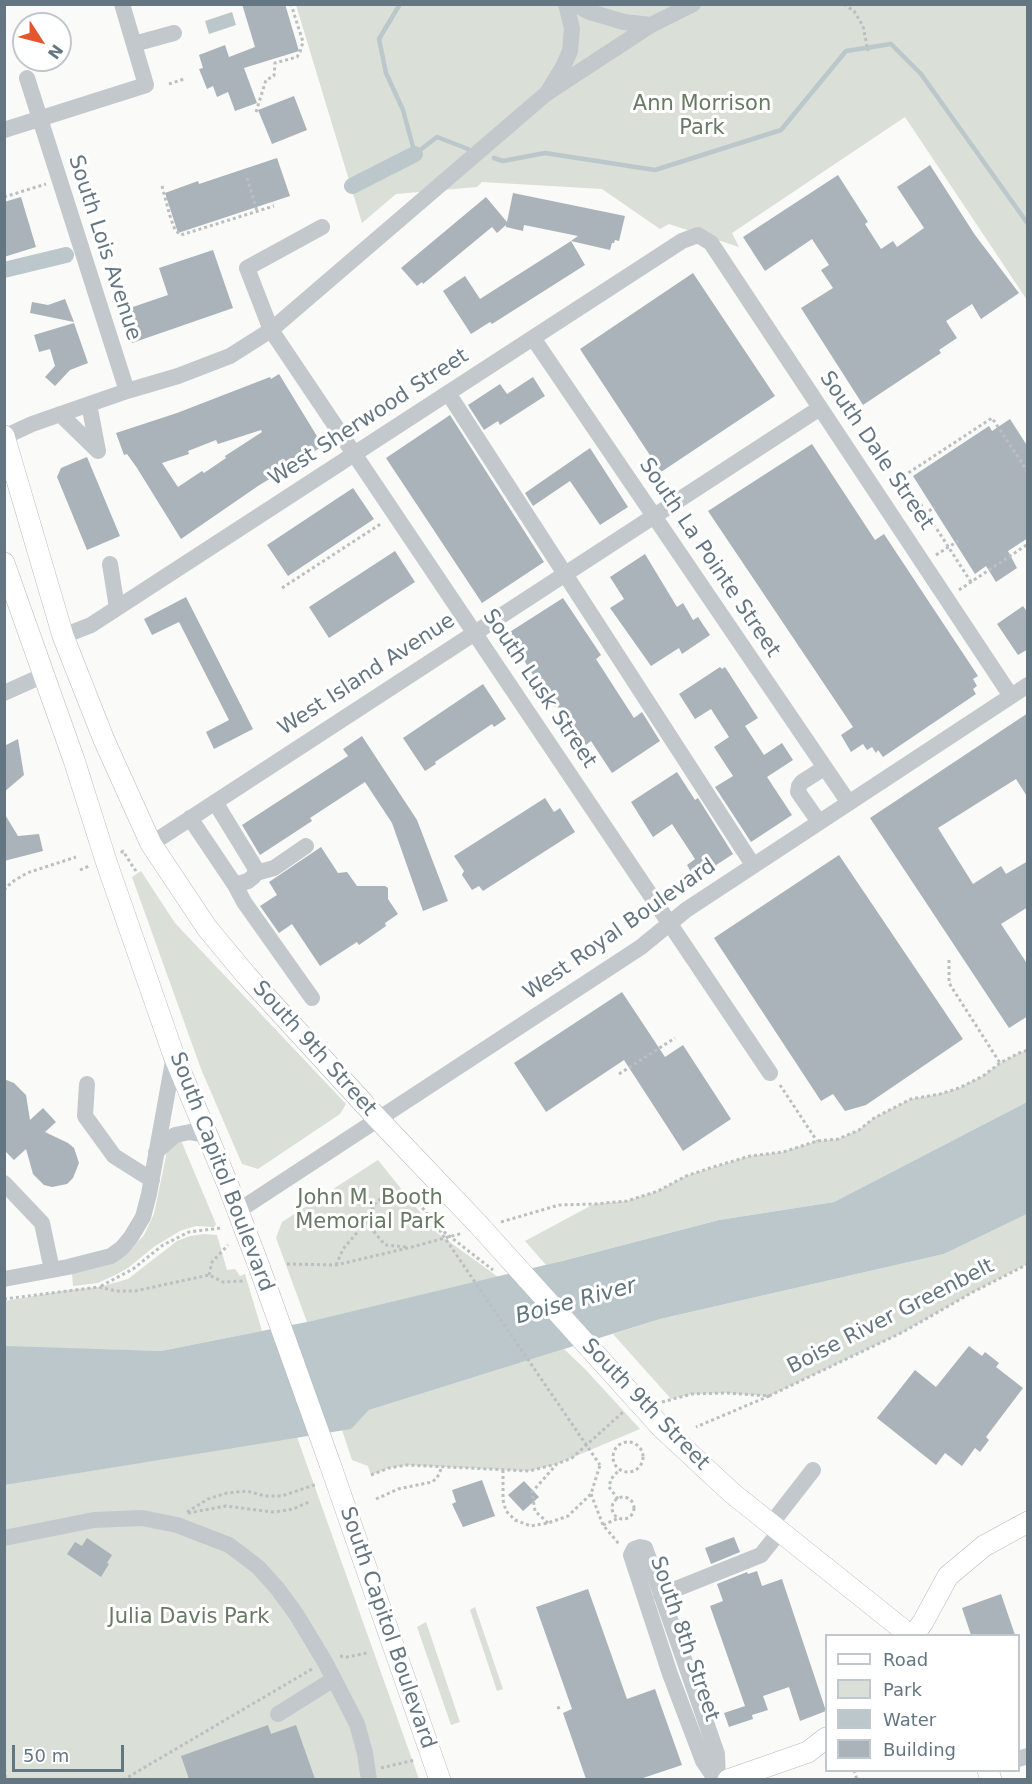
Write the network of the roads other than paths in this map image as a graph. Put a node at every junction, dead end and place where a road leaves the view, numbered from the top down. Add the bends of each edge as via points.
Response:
1 (122, 4) edge
2 (566, 4) edge
3 (574, 4) edge
4 (693, 4) edge
5 (651, 25) junction
6 (174, 33) dead end
7 (134, 44) junction
8 (27, 78) dead end
9 (547, 93) junction
10 (40, 119) junction
11 (4, 130) edge
12 (322, 227) dead end
13 (698, 235) joint
14 (272, 330) junction
15 (533, 338) junction
16 (127, 391) junction
17 (448, 393) junction
18 (89, 404) junction
19 (820, 408) junction
20 (60, 414) junction
21 (5, 437) edge
22 (355, 454) junction
23 (653, 516) junction
24 (4, 563) edge
25 (110, 564) dead end
26 (564, 574) junction
27 (117, 608) junction
28 (474, 633) junction
29 (63, 636) junction
30 (44, 675) junction
31 (1028, 685) edge
32 (4, 693) edge
33 (1011, 696) junction
34 (824, 768) junction
35 (215, 802) junction
36 (849, 803) junction
37 (190, 818) junction
38 (819, 822) junction
39 (151, 844) junction
40 (306, 846) dead end
41 (753, 866) junction
42 (256, 873) junction
43 (235, 885) junction
44 (670, 924) junction
45 (312, 998) dead end
46 (174, 1056) junction
47 (770, 1073) road end
48 (87, 1084) dead end
49 (378, 1119) junction
50 (207, 1135) junction
51 (156, 1152) junction
52 (152, 1180) junction
53 (4, 1183) edge
54 (238, 1211) junction
55 (52, 1270) junction
56 (4, 1279) edge
57 (813, 1470) dead end
58 (1028, 1522) edge
59 (775, 1528) junction
60 (4, 1538) edge
61 (661, 1595) junction
62 (911, 1634) edge
63 (913, 1634) edge
64 (334, 1679) junction
65 (278, 1714) dead end
66 (825, 1739) edge
67 (369, 1775) edge
68 (440, 1779) edge
69 (717, 1779) edge
70 (728, 1779) edge

1 - 7 street
2 - 9 street via 572,29 570,51
3 - 5 street via 624,22
4 - 5 street
5 - 9 street
6 - 7 street
7 - 10 street via 147,85
8 - 10 street, South Lois Avenue
9 - 14 street
10 - 11 street
10 - 16 street, South Lois Avenue
12 - 14 street, South Lusk Street via 247,268
13 - 15 street, West Sherwood Street via 682,241
13 - 19 street, South Dale Street via 711,243
14 - 16 street via 230,356
14 - 22 street, South Lusk Street
15 - 17 street, West Sherwood Street
15 - 23 street, South La Pointe Street
16 - 18 street
17 - 22 street, West Sherwood Street
17 - 26 street
18 - 20 street
18 - 20 street via 98,451
19 - 23 street, West Island Avenue
19 - 33 street, South Dale Street
20 - 21 street
21 - 29 main road
22 - 27 street, West Sherwood Street
22 - 28 street, South Lusk Street
23 - 26 street, West Island Avenue
23 - 34 street, South La Pointe Street
24 - 30 main road, South Capitol Boulevard
25 - 27 street
26 - 28 street, West Island Avenue
26 - 41 street
27 - 29 street, West Sherwood Street via 91,625
28 - 35 street, West Island Avenue
28 - 44 street, South Lusk Street
29 - 39 main road via 104,741
30 - 32 street
30 - 46 main road, South Capitol Boulevard
31 - 33 street, West Royal Boulevard
33 - 36 street, West Royal Boulevard
34 - 36 street, South La Pointe Street
34 - 38 street via 802,782 798,792
35 - 37 street, West Island Avenue
35 - 42 street
36 - 38 street, West Royal Boulevard
37 - 39 street, West Island Avenue
37 - 43 street
38 - 41 street, West Royal Boulevard
39 - 49 main road, South 9th Street via 207,928
40 - 42 street via 274,868
41 - 44 street, West Royal Boulevard via 686,909
42 - 43 street
43 - 45 street
44 - 47 street, South Lusk Street
44 - 49 street, West Royal Boulevard
46 - 50 main road, South Capitol Boulevard
46 - 51 street
48 - 52 street via 85,1116 114,1156
49 - 54 street, West Royal Boulevard
49 - 59 main road, South 9th Street, bridge via 662,1428
50 - 51 street via 175,1135
50 - 54 main road, South Capitol Boulevard
51 - 52 street
52 - 55 street via 143,1217 122,1248 111,1256
53 - 55 street via 42,1223
54 - 68 main road, South Capitol Boulevard, bridge via 251,1275 330,1464
55 - 56 street
57 - 59 street
58 - 63 main road via 984,1546 948,1576
59 - 61 street via 761,1555
59 - 62 main road, South 9th Street
60 - 64 street via 94,1520 132,1518 177,1525 207,1535 229,1545 264,1574 296,1614
61 - 69 street, South 8th Street via 717,1754
61 - 69 street, South 8th Street via 645,1548 634,1549 631,1555 670,1674 700,1755
64 - 65 street
64 - 67 street via 357,1724
66 - 70 main road via 808,1752

